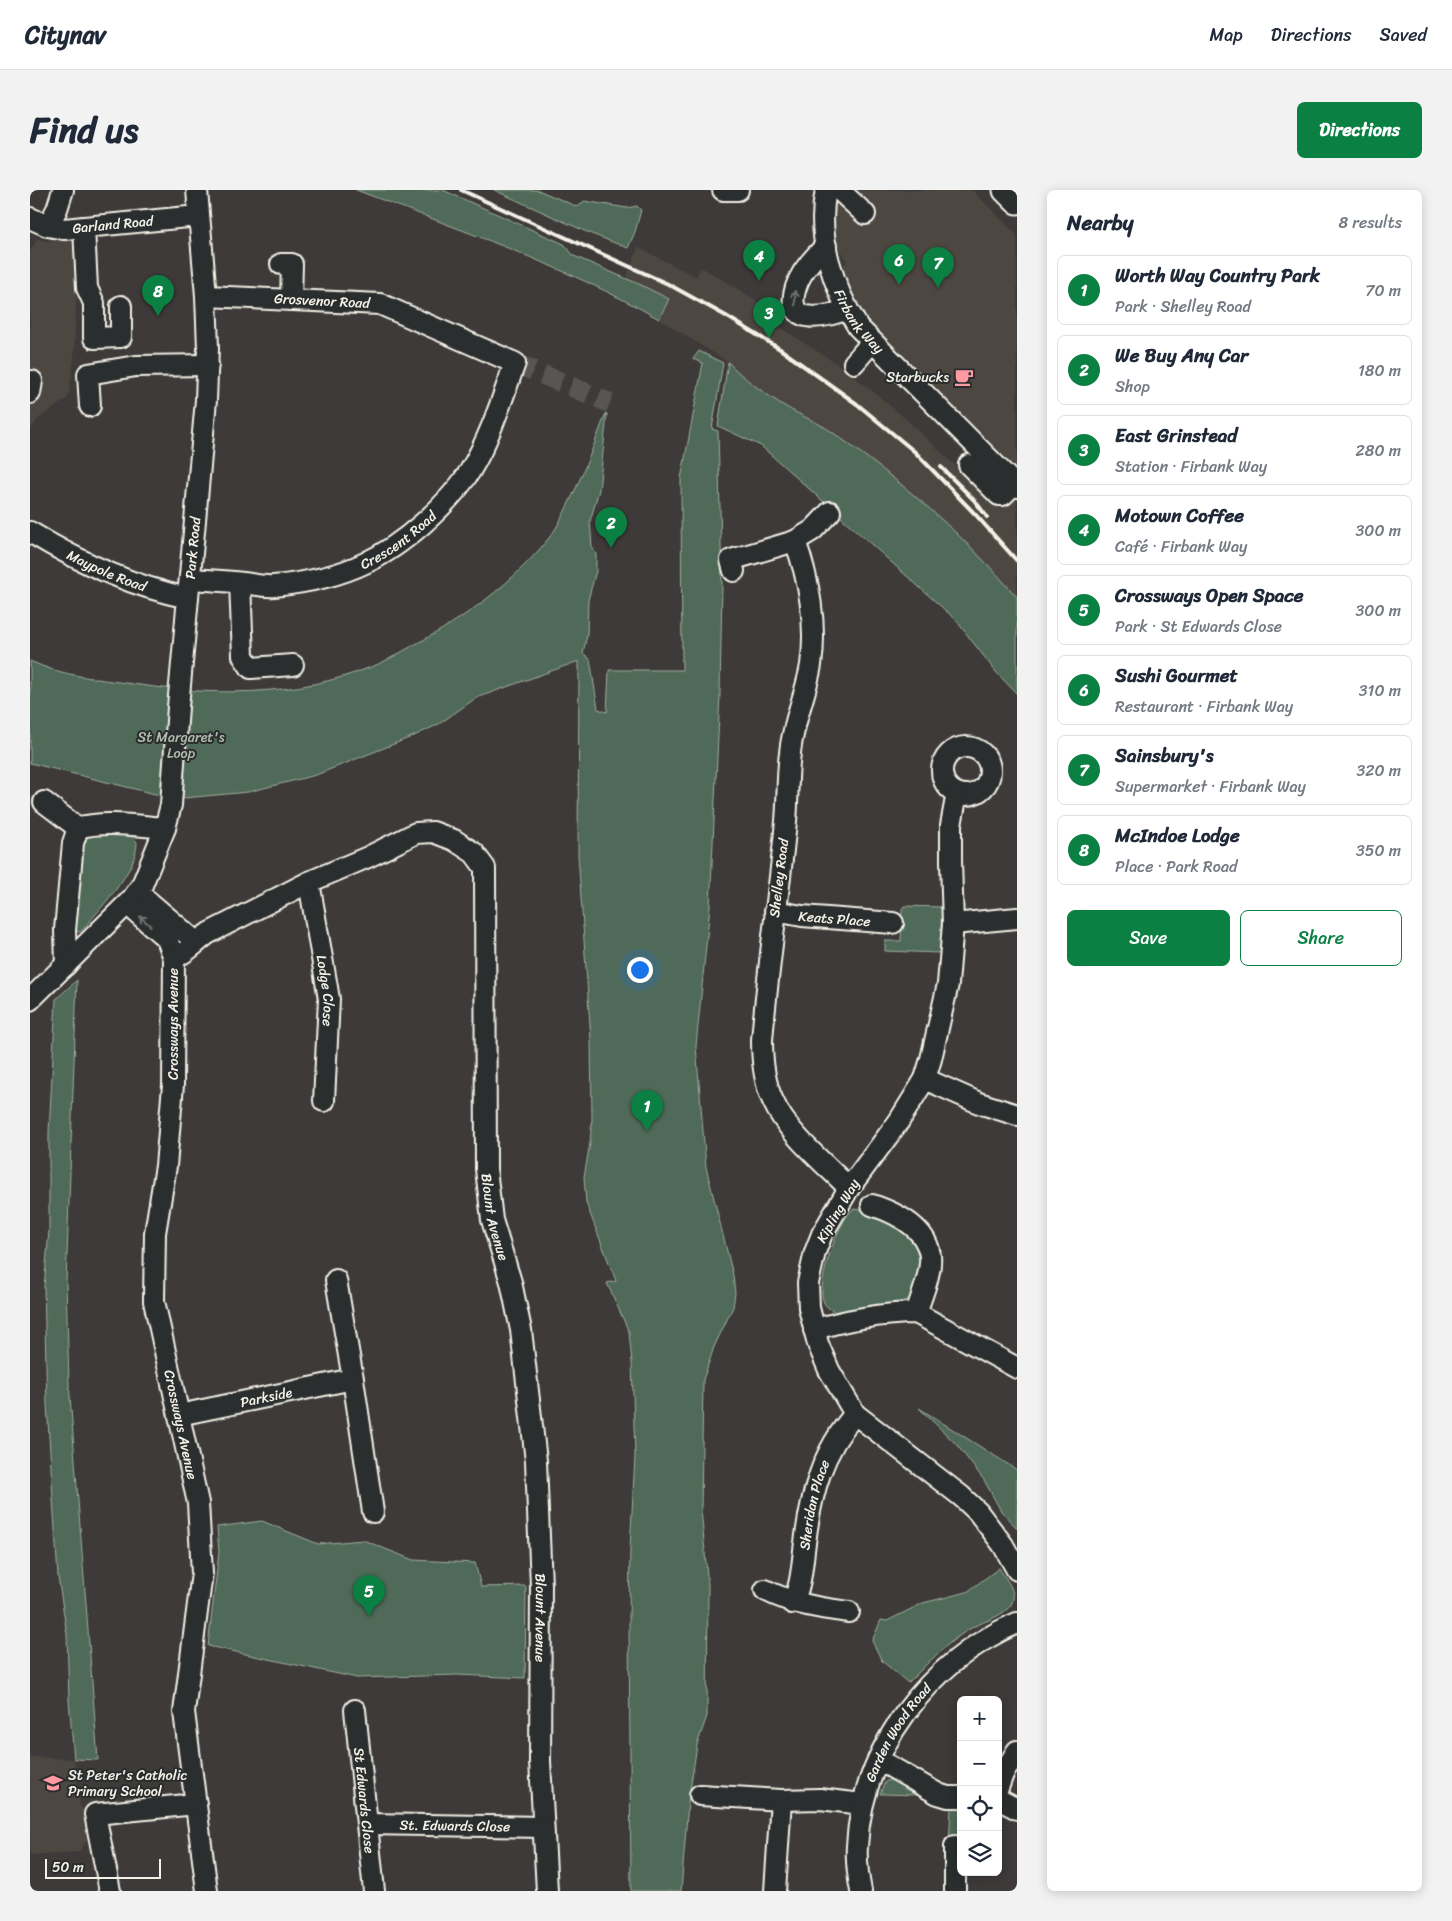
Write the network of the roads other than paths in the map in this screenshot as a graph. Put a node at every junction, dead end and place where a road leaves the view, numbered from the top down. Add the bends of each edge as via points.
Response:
1 (63, 190) edge
2 (197, 190) edge
3 (723, 190) edge
4 (738, 190) edge
5 (826, 190) edge
6 (839, 190) edge
7 (1006, 190) edge
8 (1017, 201) edge
9 (864, 214) dead end
10 (198, 216) junction
11 (39, 222) edge
12 (84, 227) junction
13 (826, 246) junction
14 (281, 264) dead end
15 (206, 296) junction
16 (291, 300) junction
17 (121, 306) dead end
18 (847, 309) junction
19 (872, 342) junction
20 (515, 362) joint
21 (854, 363) dead end
22 (208, 365) junction
23 (90, 406) dead end
24 (969, 465) dead end
25 (1015, 485) edge
26 (830, 512) dead end
27 (30, 532) edge
28 (794, 542) junction
29 (734, 570) dead end
30 (240, 583) junction
31 (189, 588) junction
32 (293, 665) dead end
33 (957, 793) dead end
34 (44, 802) dead end
35 (78, 828) junction
36 (166, 828) junction
37 (309, 882) junction
38 (132, 899) junction
39 (775, 911) junction
40 (1017, 918) edge
41 (894, 924) dead end
42 (954, 924) junction
43 (195, 942) junction
44 (174, 958) junction
45 (66, 965) junction
46 (30, 1000) edge
47 (925, 1079) junction
48 (324, 1101) dead end
49 (1017, 1115) edge
50 (849, 1188) junction
51 (888, 1204) dead end
52 (336, 1280) dead end
53 (916, 1313) junction
54 (814, 1330) junction
55 (1017, 1368) edge
56 (353, 1379) junction
57 (855, 1414) junction
58 (179, 1415) junction
59 (372, 1512) dead end
60 (1017, 1570) edge
61 (765, 1590) dead end
62 (792, 1603) junction
63 (849, 1612) dead end
64 (1017, 1623) edge
65 (355, 1710) dead end
66 (1017, 1750) edge
67 (878, 1760) junction
68 (999, 1786) edge
69 (712, 1790) dead end
70 (957, 1797) edge
71 (781, 1800) junction
72 (1002, 1801) edge
73 (196, 1804) junction
74 (862, 1804) junction
75 (1017, 1809) edge
76 (367, 1824) junction
77 (543, 1827) junction
78 (955, 1846) dead end
79 (110, 1891) edge
80 (207, 1891) edge
81 (374, 1891) edge
82 (547, 1891) edge
83 (775, 1891) edge
84 (861, 1891) edge
85 (955, 1891) edge

1 - 11 street via 57,209
2 - 10 street, Park Road
3 - 4 street
5 - 13 street, Firbank Way via 823,210
6 - 9 street
7 - 8 main road
10 - 12 street, Garland Road
10 - 15 street, Park Road
11 - 12 street, Garland Road via 64,229
12 - 17 street via 87,288 94,303 94,338 121,337
13 - 18 street, Firbank Way
18 -> 13 street via 816,318 802,315 796,308 793,297 796,284 810,262
14 - 16 street via 292,264
15 - 16 street, Grosvenor Road
15 - 22 street, Park Road
16 - 20 street, Grosvenor Road via 380,304
18 - 19 street, Firbank Way
19 - 21 street
19 - 25 street, Firbank Way
20 - 30 street, Crescent Road via 473,465 432,516 366,563 336,574 271,586
22 - 23 street via 136,366 88,374
22 - 31 street, Park Road
24 - 25 street via 1003,496
26 - 28 street via 813,530
27 - 31 street, Maypole Road via 106,572 166,593
28 - 29 street via 731,560
28 - 39 street, Shelley Road via 806,580 813,647 793,728
30 - 31 street, Crescent Road
30 - 32 street via 243,656 251,668
31 - 36 street, Park Road via 171,805
33 - 42 street, Kipling Way via 951,825 950,861
34 - 35 street
35 - 36 street via 120,825
35 - 45 street via 73,843 65,930
36 - 38 street, Park Road via 142,885
37 - 43 street, Blount Avenue
37 - 48 street, Lodge Close via 329,999
37 - 77 street, Blount Avenue via 416,833 433,832 454,840 474,852 485,868 486,1169 492,1220 522,1330 536,1461 541,1586
38 - 43 street via 147,900
44 -> 38 street via 166,939 135,911
38 - 45 street, Park Road
39 - 41 street, Keats Place
39 - 50 street, Shelley Road via 762,1040 766,1080 783,1119
40 - 42 street
42 - 47 street, Kipling Way via 948,984
43 - 44 street, Blount Avenue
44 - 58 street, Crossways Avenue via 173,1085 166,1166 155,1233 154,1301
45 - 46 street, Park Road
47 - 49 street via 979,1103
47 - 50 street, Kipling Way via 899,1121
50 - 54 street, Kipling Way via 815,1252 808,1283
51 - 53 street via 924,1239 930,1256
52 - 56 street
53 - 54 street via 830,1324
53 - 55 street
54 - 57 street, Kipling Way via 828,1370
56 - 58 street, Parkside
56 - 59 street
57 - 60 street, Kipling Way via 978,1512
57 - 62 street, Sheridan Place via 834,1440 822,1466 806,1528 800,1585
58 - 73 street, Crossways Avenue via 198,1503 202,1573 184,1712
61 - 62 street
62 - 63 street
64 - 67 street, Garden Wood Road via 978,1643 948,1665 906,1711
65 - 76 street, St Edwards Close
66 - 68 street
67 - 70 street via 938,1794
67 - 74 street, Garden Wood Road
69 - 71 street
71 - 74 street
71 - 83 street
72 - 75 street
73 - 79 street via 96,1814
73 - 80 street, Crossways Avenue
74 - 84 street, Garden Wood Road via 856,1848
76 - 77 street, St. Edwards Close
76 - 81 street, St Edwards Close
77 - 82 street, Blount Avenue
78 - 85 street

